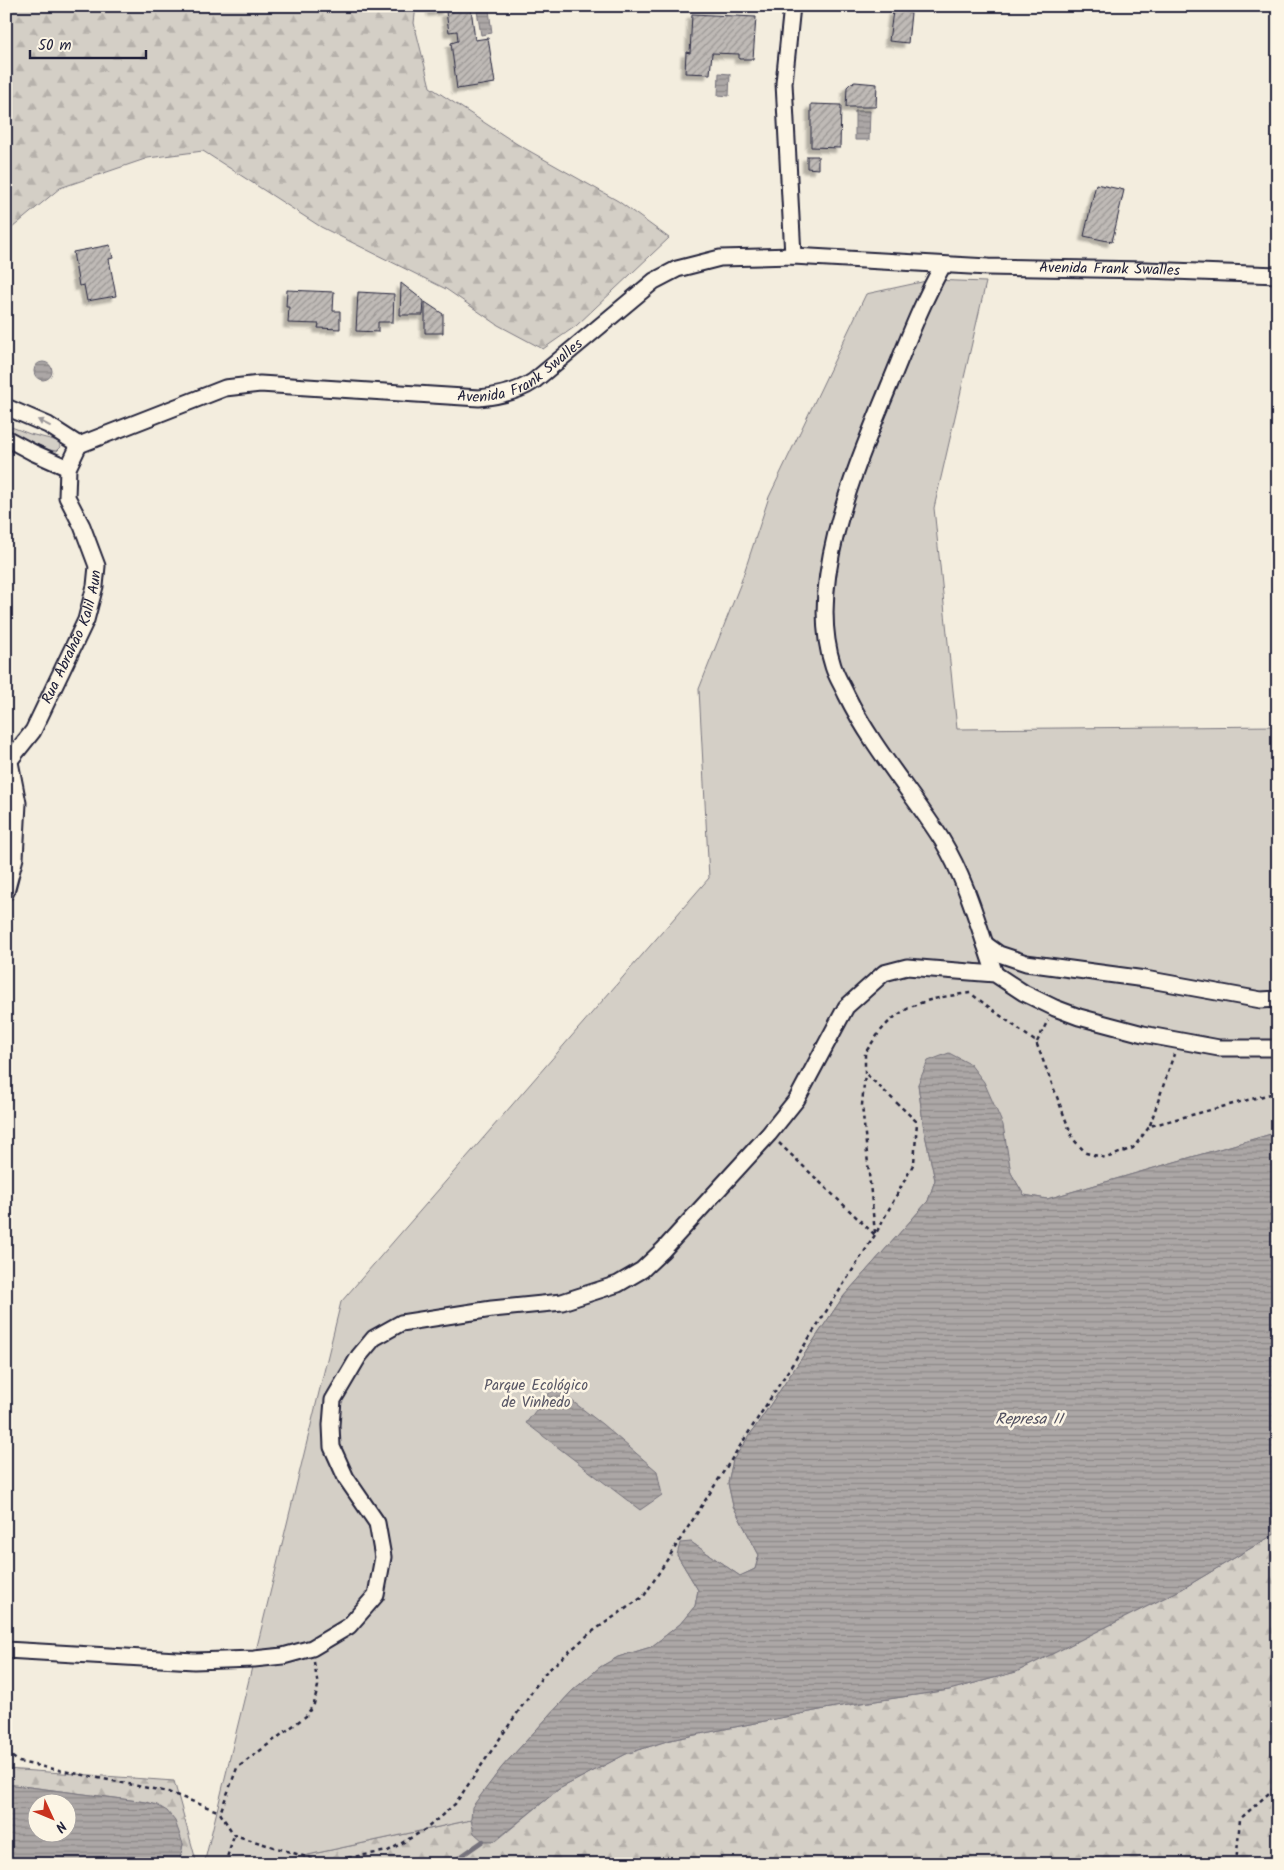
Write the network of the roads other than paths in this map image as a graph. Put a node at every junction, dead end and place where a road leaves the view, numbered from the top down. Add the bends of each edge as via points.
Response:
1 (792, 6) edge
2 (793, 256) junction
3 (943, 265) junction
4 (1278, 275) edge
5 (6, 407) edge
6 (6, 438) edge
7 (79, 444) junction
8 (68, 468) junction
9 (8, 763) edge
10 (6, 892) edge
11 (985, 944) junction
12 (995, 974) junction
13 (1278, 999) edge
14 (1278, 1048) edge
15 (6, 1650) edge

1 - 2 street via 784,84
2 - 3 street, Avenida Frank Swalles
2 - 7 street, Avenida Frank Swalles via 720,258 677,269 654,281 526,387 498,396 479,398 240,385
3 - 4 street, Avenida Frank Swalles
3 - 11 street via 878,413 855,475 831,553 824,602 833,666 867,730 942,841 962,879
7 -> 5 street via 48,425
6 - 8 street
7 - 8 street, Rua Abrahão Kalil Aun
8 - 9 street, Rua Abrahão Kalil Aun via 67,497 82,526 96,566 95,586 86,620 61,672 32,731
9 - 10 street via 18,803 15,858
11 - 12 street
11 - 13 street via 999,954 1026,962 1260,1000
12 - 14 street via 1024,993 1079,1017 1219,1048
12 - 15 street via 907,967 884,972 846,1008 797,1099 769,1134 642,1270 618,1284 562,1302 492,1308 401,1323 374,1338 359,1356 333,1400 332,1447 346,1478 377,1523 383,1557 376,1595 349,1626 312,1648 254,1660 194,1661

